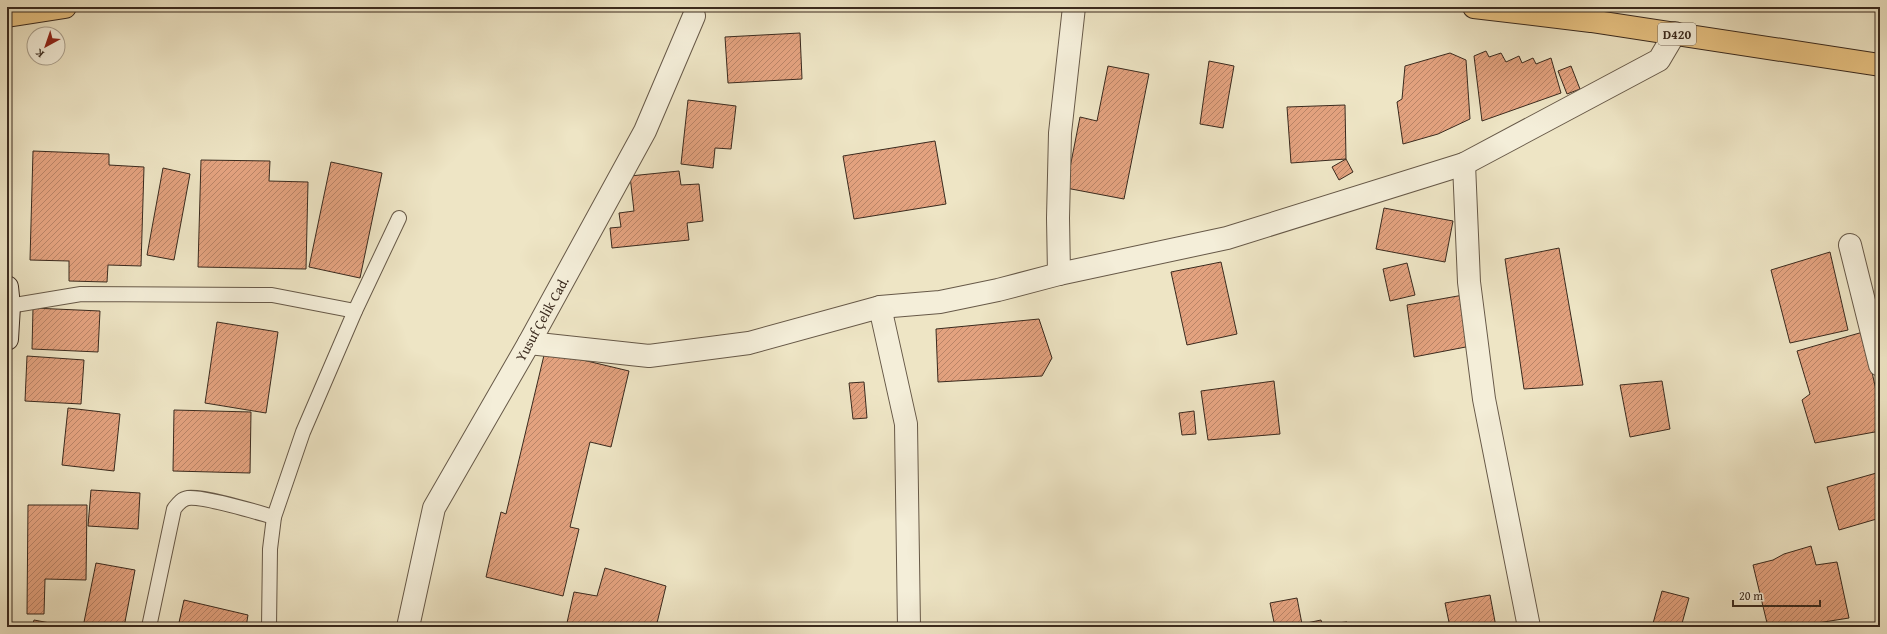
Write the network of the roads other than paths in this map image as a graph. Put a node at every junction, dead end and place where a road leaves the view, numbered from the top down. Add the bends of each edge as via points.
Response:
1 (65, 7) edge
2 (1074, 7) edge
3 (1474, 7) edge
4 (7, 16) edge
5 (694, 16) dead end
6 (1675, 33) junction
7 (1880, 65) edge
8 (1464, 164) junction
9 (399, 218) dead end
10 (1850, 245) dead end
11 (1059, 274) junction
12 (8, 296) edge
13 (880, 307) junction
14 (355, 311) junction
15 (7, 339) edge
16 (529, 343) junction
17 (1880, 365) edge
18 (274, 517) junction
19 (149, 627) edge
20 (269, 627) edge
21 (408, 627) edge
22 (909, 627) edge
23 (1529, 627) edge

1 - 4 main road
2 - 11 street via 1060,133
3 - 6 main road, D420
5 - 16 street, Yusuf Çelik Cad. via 645,131
6 - 7 main road, D420
6 - 8 street via 1659,60
8 - 11 street via 1227,238
8 - 23 street via 1469,282 1484,399
9 - 14 lane
10 - 17 street
11 - 13 street via 940,302
12 - 14 lane via 272,295
12 - 15 street
13 - 16 street via 749,343 649,356
13 - 22 street via 906,424
14 - 18 lane via 303,432
16 - 21 street, Yusuf Çelik Cad. via 434,508
18 - 19 lane via 203,499 181,500 174,509
18 - 20 lane via 270,549

